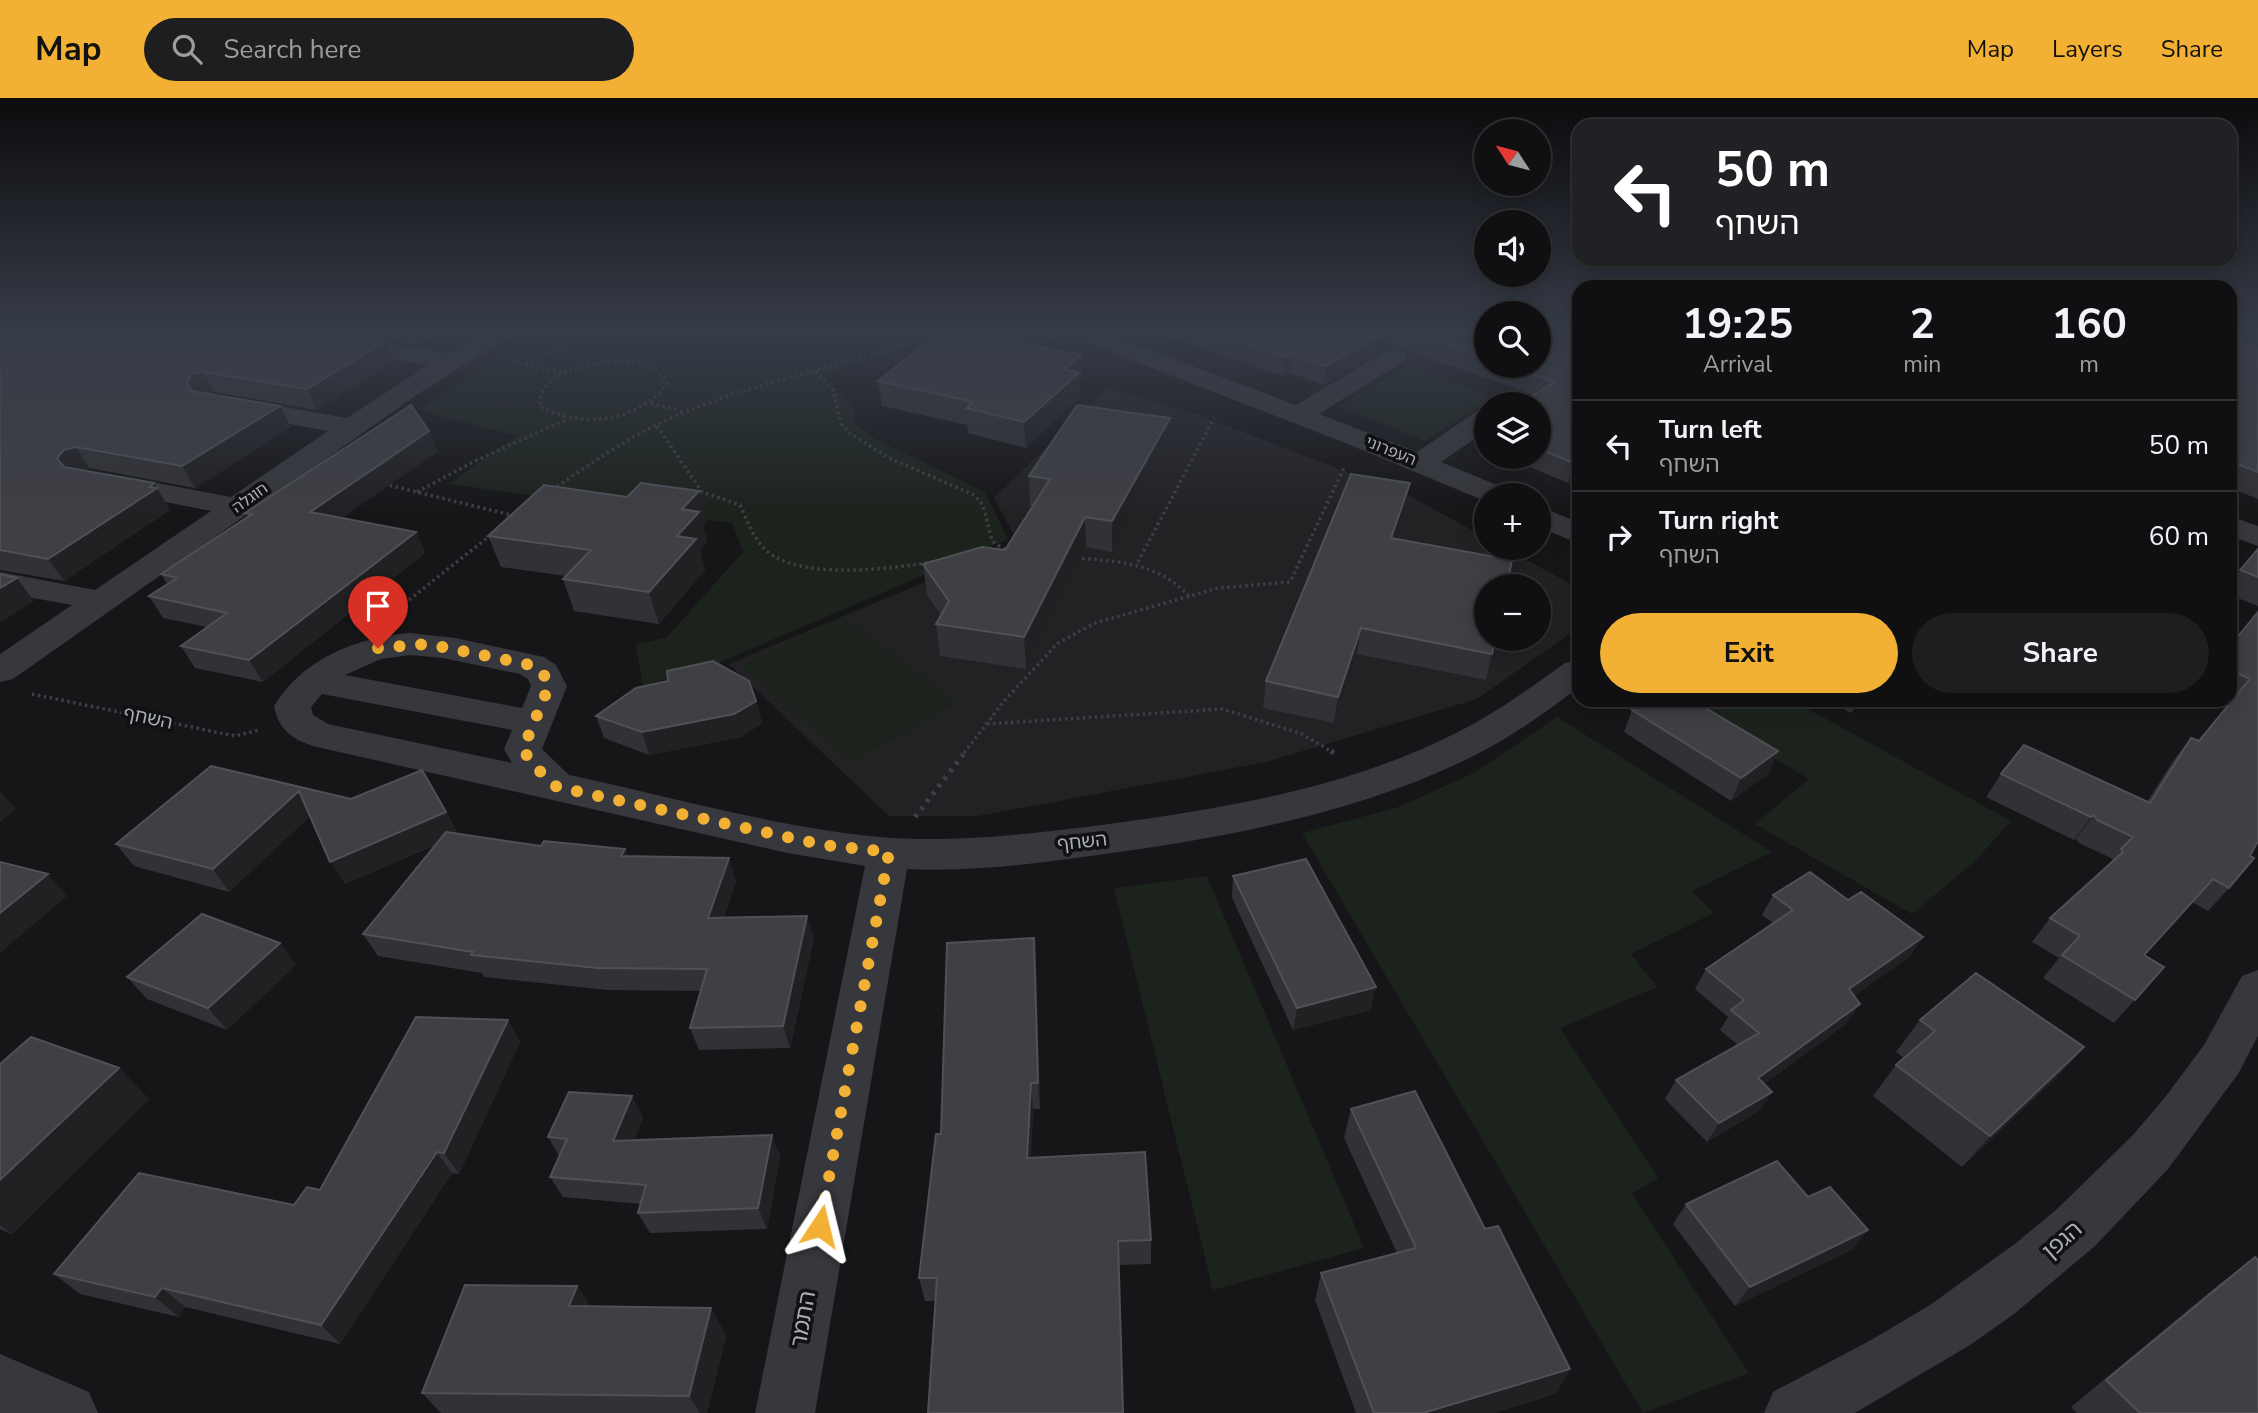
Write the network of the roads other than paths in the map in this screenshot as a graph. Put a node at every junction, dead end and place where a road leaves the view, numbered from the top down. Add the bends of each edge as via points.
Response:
1 (408, 390) edge
2 (1184, 390) edge
3 (1233, 390) edge
4 (1338, 390) edge
5 (214, 403) edge
6 (1298, 415) junction
7 (1474, 426) edge
8 (352, 428) junction
9 (1421, 463) junction
10 (89, 480) edge
11 (1474, 486) edge
12 (237, 507) junction
13 (1474, 511) edge
14 (1551, 521) edge
15 (2237, 527) edge
16 (1572, 531) edge
17 (1551, 533) edge
18 (1572, 534) edge
19 (2258, 535) edge
20 (0, 582) edge
21 (102, 601) junction
22 (0, 671) edge
23 (1572, 675) edge
24 (313, 681) junction
25 (533, 722) junction
26 (557, 787) junction
27 (889, 852) junction
28 (2258, 989) edge
29 (0, 1384) edge
30 (68, 1413) edge
31 (785, 1413) edge
32 (1794, 1413) edge

1 - 8 street, חוגלה
2 - 13 street
3 - 6 street, העפרוני
4 - 6 street
5 - 8 street
6 - 9 street, העפרוני
7 - 9 street
8 - 12 street, חוגלה
9 - 11 street, העפרוני
10 - 12 street
12 - 21 street, חוגלה
14 - 16 street
15 - 19 street
17 - 18 street
20 - 21 street
21 - 22 street, חוגלה
23 - 27 street, השחף via 1512,718 1440,755 1380,778 1230,819 1137,836 997,852
24 - 25 street
24 - 25 street via 378,648 428,644 531,665 543,673 549,686
24 - 26 street, השחף via 292,706 296,722 317,734
25 - 26 street via 523,749
26 - 27 street, השחף via 824,845
27 - 31 street, התמר
28 - 32 street, הגפן via 2217,1066 2164,1138 2095,1212 2022,1274 1918,1344
29 - 30 street

